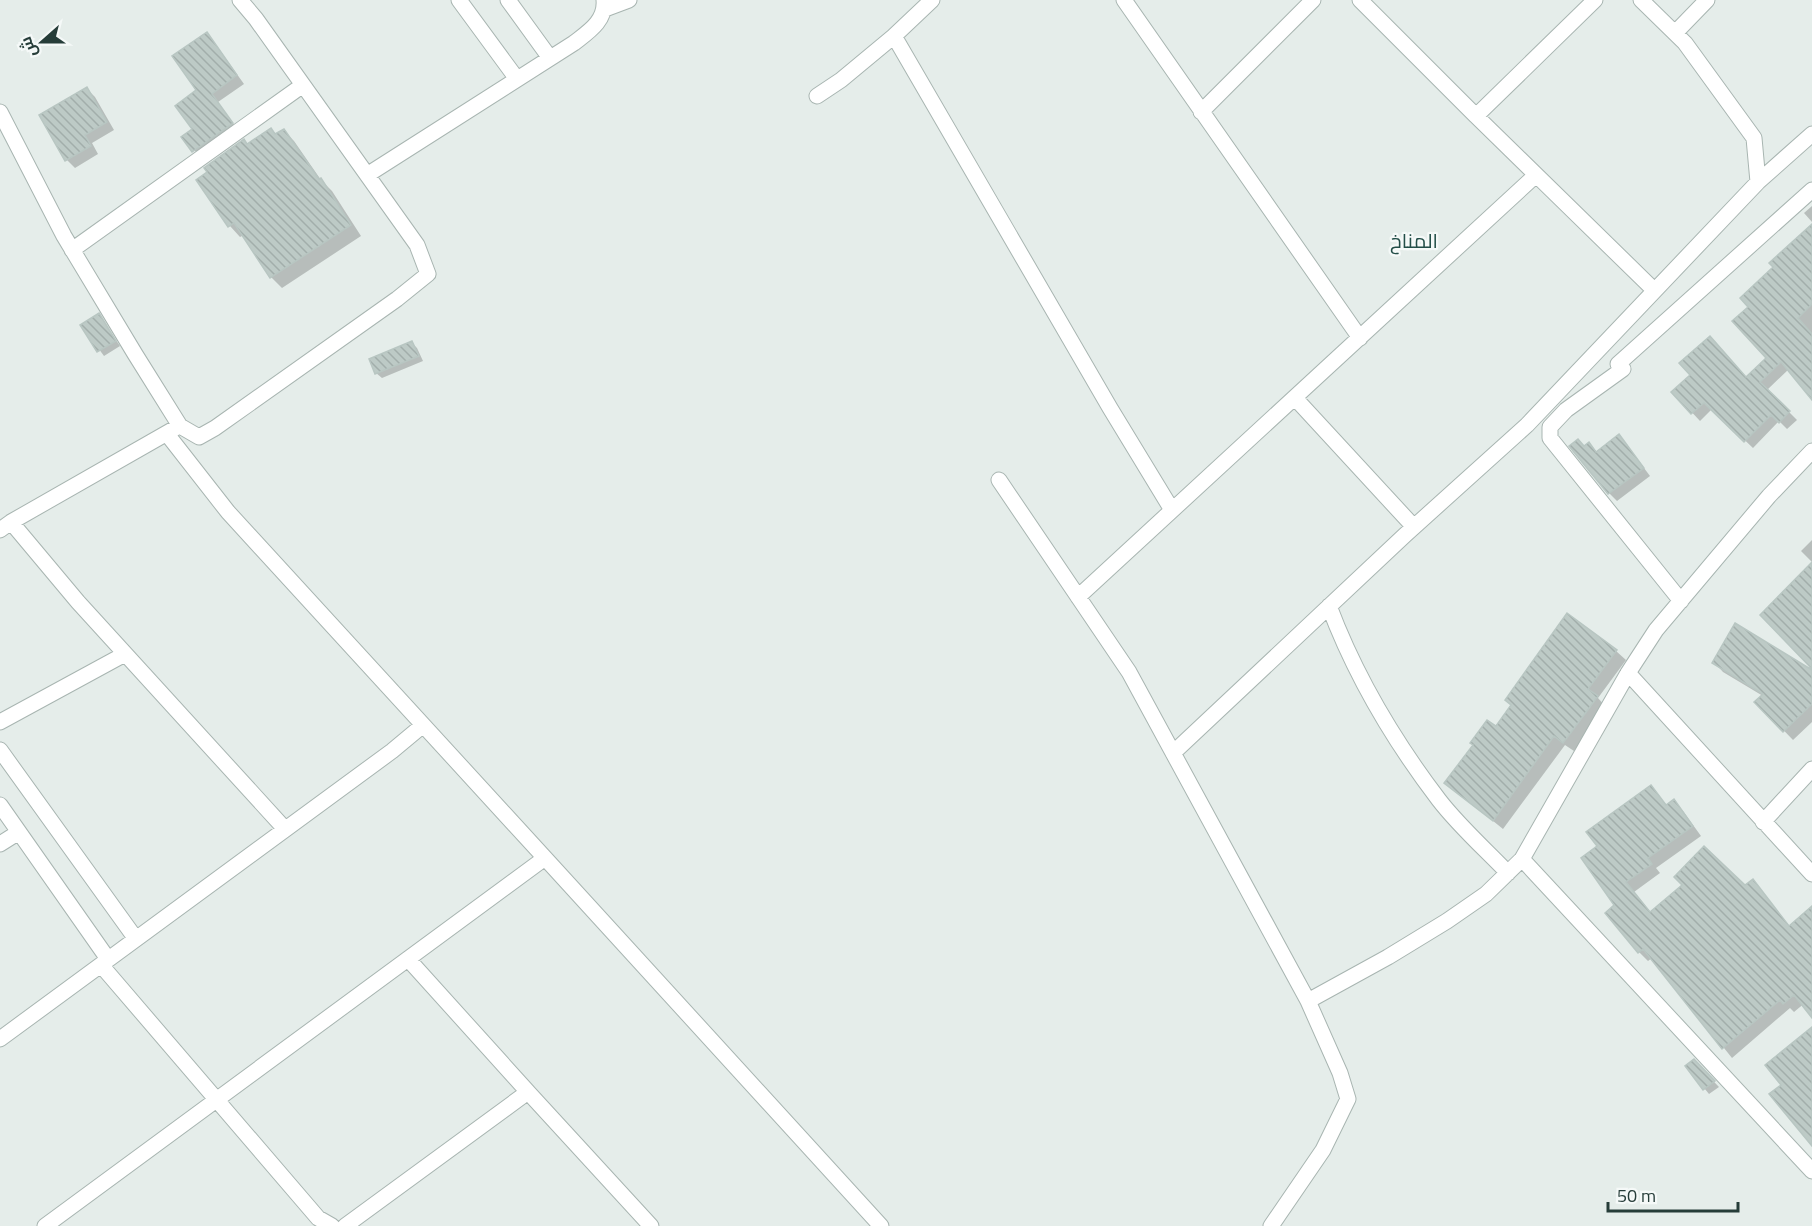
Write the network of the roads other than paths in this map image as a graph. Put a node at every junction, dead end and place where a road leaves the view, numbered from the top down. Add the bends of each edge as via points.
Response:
1 (240, 0) edge
2 (459, 0) edge
3 (508, 0) edge
4 (629, 0) edge
5 (932, 0) edge
6 (1124, 0) edge
7 (1313, 0) edge
8 (1360, 0) edge
9 (1595, 0) edge
10 (1641, 0) edge
11 (1707, 0) edge
12 (604, 4) edge
13 (1675, 33) junction
14 (894, 36) junction
15 (550, 58) junction
16 (517, 79) junction
17 (303, 85) junction
18 (817, 96) dead end
19 (1201, 111) junction
20 (0, 112) edge
21 (1476, 117) junction
22 (1812, 134) edge
23 (368, 175) junction
24 (1536, 175) junction
25 (1758, 182) junction
26 (1812, 190) edge
27 (72, 250) junction
28 (1654, 290) junction
29 (1360, 338) junction
30 (1295, 398) junction
31 (173, 430) junction
32 (1812, 451) edge
33 (999, 480) dead end
34 (1172, 510) junction
35 (5, 526) edge
36 (1414, 527) junction
37 (1078, 597) junction
38 (1681, 601) junction
39 (1329, 606) junction
40 (125, 654) junction
41 (1628, 672) junction
42 (0, 722) edge
43 (422, 726) junction
44 (0, 750) edge
45 (1173, 753) junction
46 (1812, 769) edge
47 (0, 805) edge
48 (1763, 822) junction
49 (285, 829) junction
50 (19, 832) junction
51 (0, 844) edge
52 (544, 858) junction
53 (1522, 859) junction
54 (1508, 873) junction
55 (1812, 874) edge
56 (136, 939) junction
57 (408, 959) junction
58 (104, 962) junction
59 (1308, 1001) junction
60 (0, 1039) edge
61 (528, 1092) junction
62 (217, 1101) junction
63 (1812, 1171) edge
64 (644, 1224) edge
65 (45, 1226) edge
66 (332, 1226) edge
67 (345, 1226) edge
68 (881, 1226) edge
69 (1272, 1226) edge

1 - 17 street
2 - 16 street
3 - 15 street
4 - 12 street
5 - 14 street
6 - 19 street
7 - 19 street
8 - 21 street
9 - 21 street
10 - 13 street
11 - 13 street
12 - 15 street via 595,27
13 - 25 street via 1754,138
14 - 18 street
14 - 34 street
15 - 16 street
16 - 23 street
17 - 23 street
17 - 27 street
19 - 29 street
20 - 27 street
21 - 24 street
22 - 25 street
23 - 31 street via 417,245 428,274 215,428 200,437
24 - 28 street
24 - 29 street
25 - 28 street
26 - 38 street via 1618,364 1623,369 1566,410 1550,427 1550,438
27 - 31 street
28 - 36 street via 1527,425
29 - 30 street
30 - 34 street
30 - 36 street
31 - 35 street
31 - 43 street via 228,512
32 - 38 street
33 - 37 street
34 - 37 street
35 - 40 street
36 - 39 street
37 - 45 street via 1129,672
38 - 41 street
39 - 45 street
39 - 54 street via 1344,646 1392,734 1440,801
40 - 42 street
40 - 49 street
41 - 48 street
41 - 53 street
43 - 49 street
43 - 52 street
44 - 56 street
45 - 59 street
46 - 48 street
47 - 50 street
48 - 55 street
49 - 56 street
50 - 51 street
50 - 58 street
52 - 57 street
52 - 68 street
53 - 54 street
53 - 63 street
54 - 59 street via 1447,921
56 - 58 street
57 - 61 street
57 - 62 street
58 - 60 street
58 - 62 street
59 - 69 street via 1348,1099 1323,1150
61 - 64 street
61 - 67 street
62 - 65 street
62 - 66 street via 318,1218

